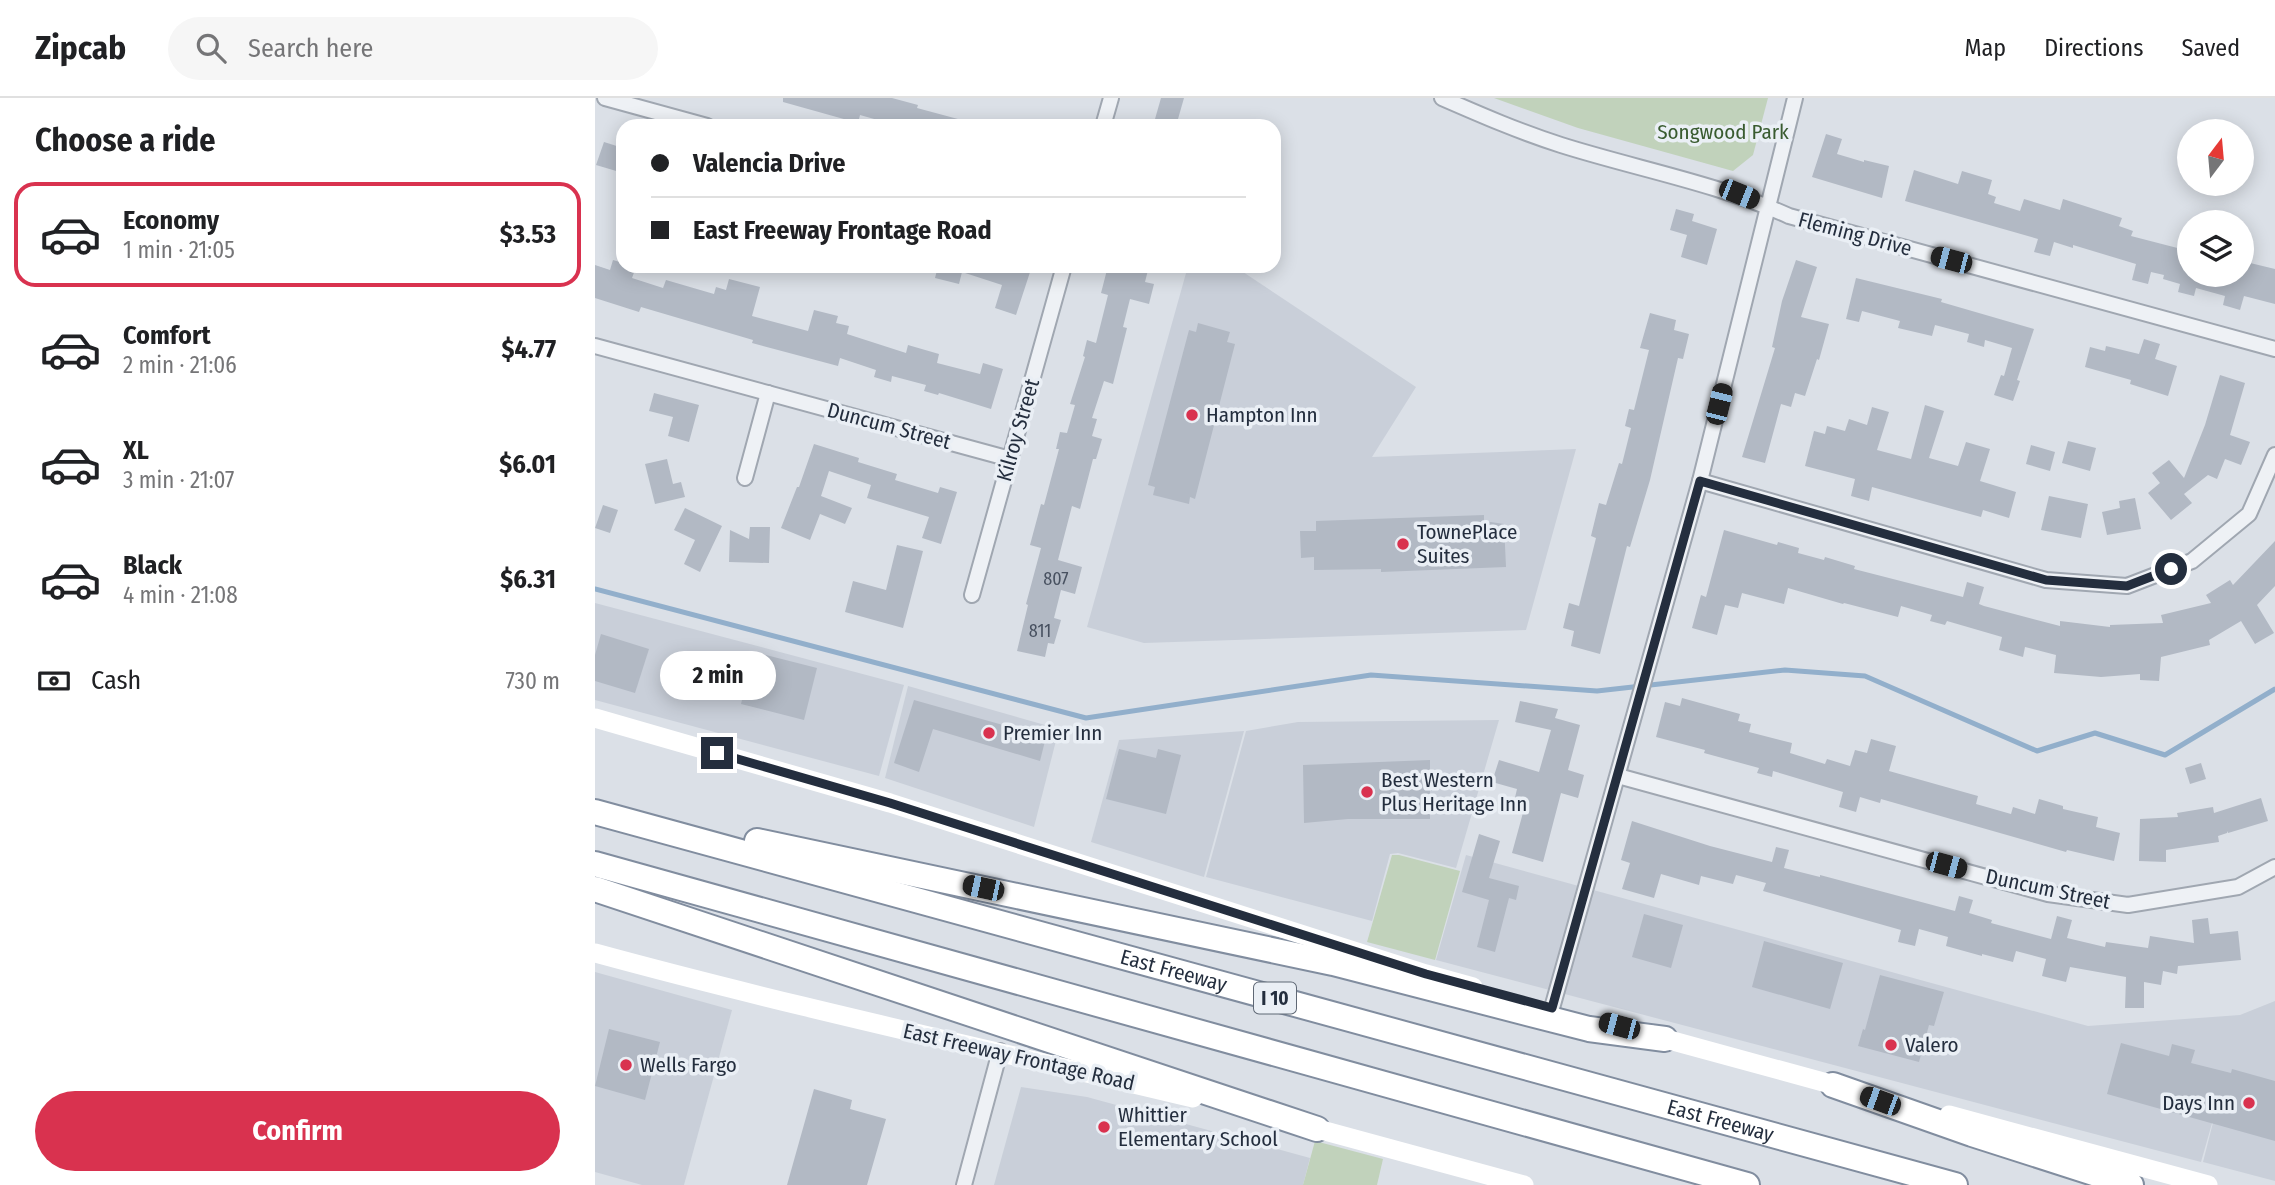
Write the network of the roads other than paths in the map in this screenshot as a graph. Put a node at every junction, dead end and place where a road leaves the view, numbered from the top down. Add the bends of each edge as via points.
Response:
1 (605, 98) edge
2 (1111, 98) edge
3 (1442, 98) edge
4 (1795, 98) edge
5 (682, 119) edge
6 (1105, 119) edge
7 (1767, 206) junction
8 (1062, 273) edge
9 (595, 346) edge
10 (2275, 349) edge
11 (768, 393) junction
12 (2275, 455) edge
13 (1010, 459) junction
14 (745, 478) dead end
15 (1700, 481) junction
16 (972, 595) dead end
17 (595, 718) edge
18 (1618, 776) junction
19 (595, 807) edge
20 (595, 812) edge
21 (595, 864) edge
22 (2275, 867) edge
23 (595, 889) edge
24 (595, 953) edge
25 (1552, 1008) junction
26 (1665, 1039) junction
27 (1000, 1051) junction
28 (1833, 1085) junction
29 (1317, 1129) junction
30 (1497, 1181) edge
31 (964, 1185) edge
32 (1524, 1185) edge
33 (1747, 1185) edge
34 (1955, 1185) edge
35 (2131, 1185) edge
36 (2208, 1185) edge

1 - 5 street
2 - 6 street
3 - 7 street, Fleming Drive via 1559,144 1739,194
4 - 7 street
7 - 10 street, Fleming Drive
7 - 15 street
8 - 13 street, Kilroy Street
9 - 11 street, Duncum Street
11 - 13 street, Duncum Street
11 - 14 street
12 - 15 street via 2249,514 2192,561 2127,586 2046,580
13 - 16 street, Kilroy Street
15 - 18 street
17 - 25 main road via 890,803 1426,974
18 - 22 street, Duncum Street via 2048,894 2128,905 2238,887
18 - 25 street
19 - 26 highway via 1333,963 1589,1029
20 - 34 highway, East Freeway / I 10
21 - 33 highway
23 - 29 highway
24 - 27 main road, East Freeway Frontage Road via 823,1012
25 - 26 main road
26 - 28 main road
27 - 29 main road, East Freeway Frontage Road
27 - 31 street
28 - 35 highway
28 - 36 main road
29 - 30 main road, East Freeway Frontage Road
30 - 32 main road, East Freeway Frontage Road

